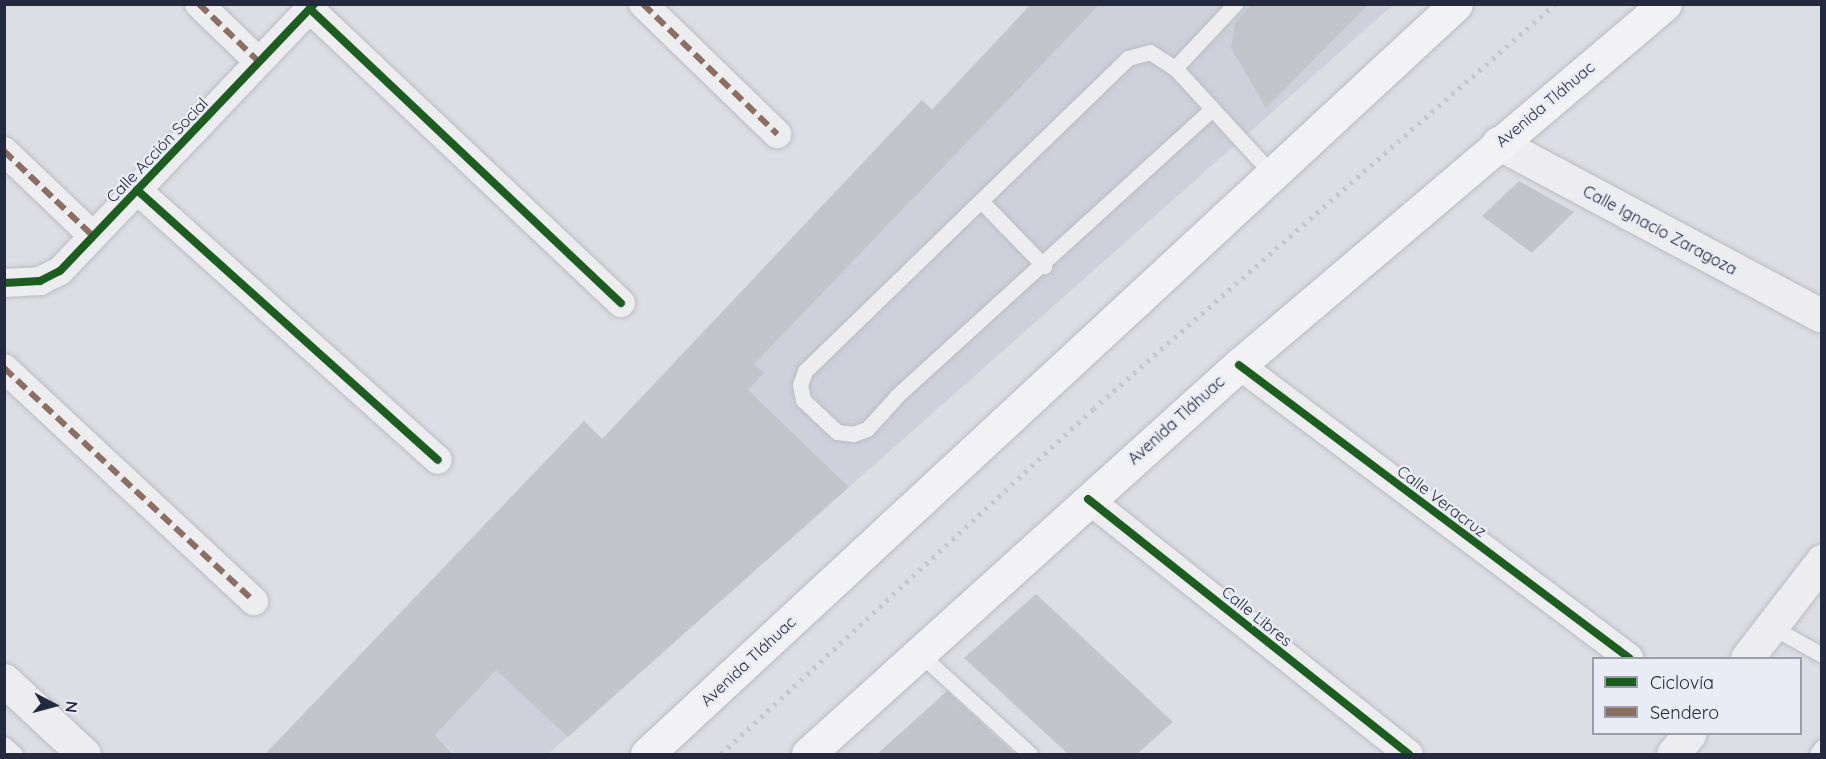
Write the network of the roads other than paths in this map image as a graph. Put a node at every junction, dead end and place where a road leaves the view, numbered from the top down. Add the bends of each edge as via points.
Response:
1 (199, 4) edge
2 (643, 4) edge
3 (1235, 4) edge
4 (1456, 4) edge
5 (1665, 4) edge
6 (312, 7) edge
7 (259, 62) junction
8 (1175, 68) junction
9 (1212, 110) junction
10 (777, 134) dead end
11 (1498, 144) junction
12 (4, 151) edge
13 (1274, 175) junction
14 (137, 190) junction
15 (981, 201) junction
16 (93, 237) junction
17 (1044, 266) junction
18 (4, 283) edge
19 (621, 303) dead end
20 (1821, 316) edge
21 (1239, 365) junction
22 (4, 368) edge
23 (438, 460) dead end
24 (1088, 499) junction
25 (1821, 561) edge
26 (254, 601) dead end
27 (1772, 627) junction
28 (920, 654) junction
29 (1821, 655) edge
30 (1628, 657) edge
31 (1748, 657) edge
32 (4, 680) edge
33 (1688, 735) edge
34 (4, 744) edge
35 (1821, 747) edge
36 (15, 754) edge
37 (84, 754) edge
38 (647, 754) edge
39 (808, 754) edge
40 (1030, 754) edge
41 (1409, 754) edge
42 (1673, 754) edge
43 (1817, 754) edge

1 - 7 street
2 - 10 street
3 - 8 lane
4 - 13 main road, Avenida Tláhuac
5 - 11 main road, Avenida Tláhuac
6 - 7 street, Calle Acción Social
6 - 19 street
7 - 14 street, Calle Acción Social
8 - 9 lane
8 - 15 lane via 1150,52 1128,58
9 - 13 lane
9 - 17 lane
11 - 20 street, Calle Ignacio Zaragoza
11 - 21 main road, Avenida Tláhuac
12 - 16 street
13 - 38 main road, Avenida Tláhuac
14 - 16 street, Calle Acción Social
14 - 23 street
15 - 17 lane
15 - 17 lane via 806,371 800,385 803,400 837,432 853,434 867,429 897,396
16 - 18 street, Calle Acción Social via 60,272 40,281
21 - 24 main road, Avenida Tláhuac
21 - 30 street, Calle Veracruz
22 - 26 street
24 - 28 main road, Avenida Tláhuac
24 - 41 street, Calle Libres
25 - 27 street
27 - 29 lane
27 - 31 street
28 - 39 main road, Avenida Tláhuac
28 - 40 lane
32 - 37 street
33 - 42 street
34 - 36 lane
35 - 43 lane

